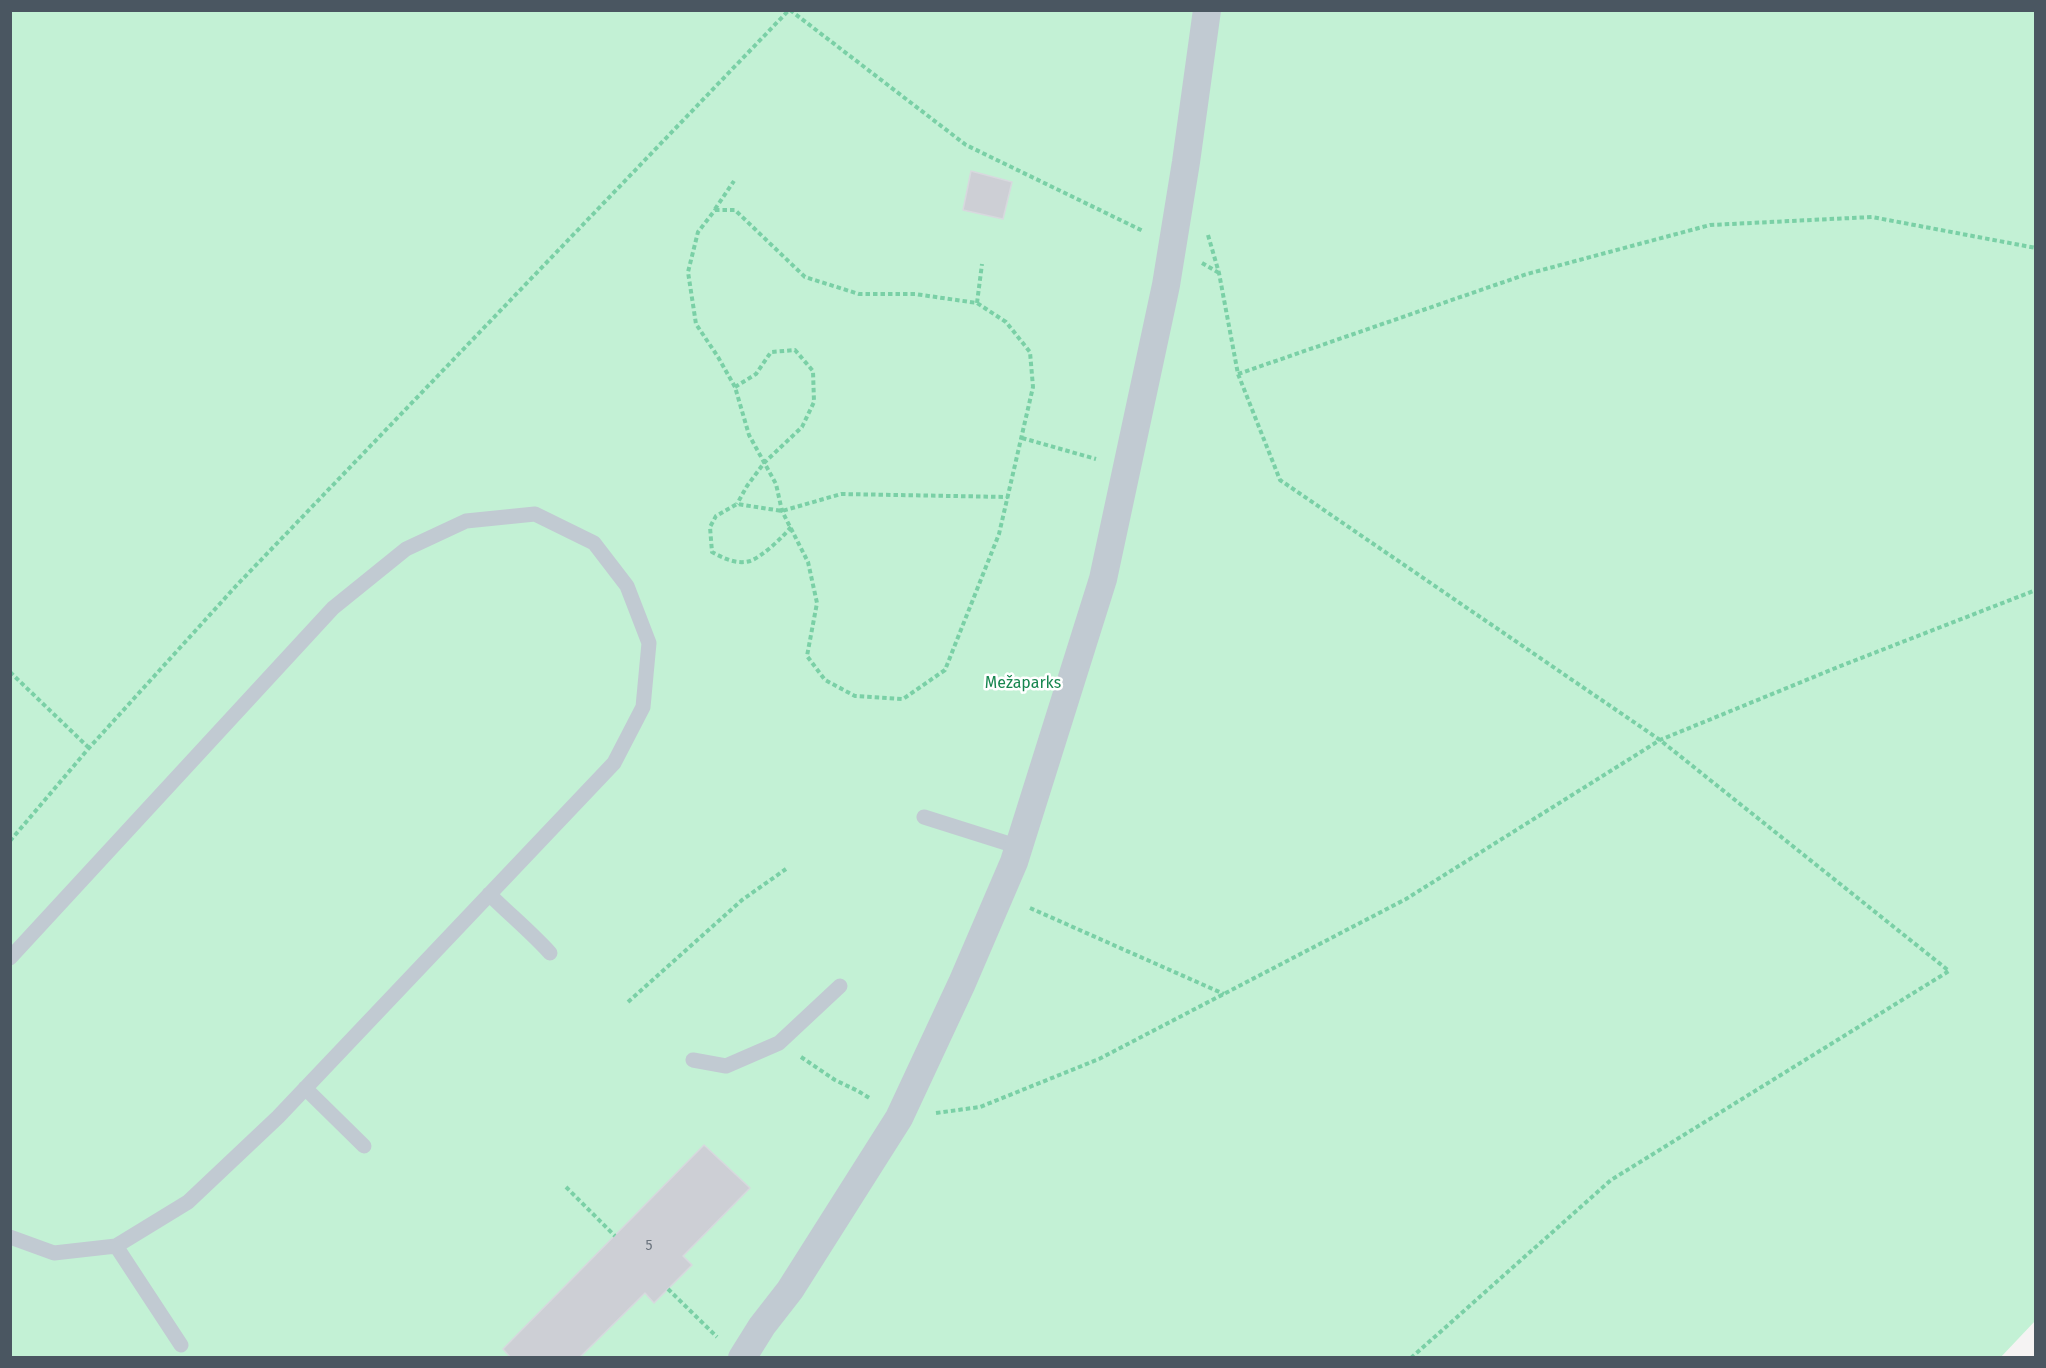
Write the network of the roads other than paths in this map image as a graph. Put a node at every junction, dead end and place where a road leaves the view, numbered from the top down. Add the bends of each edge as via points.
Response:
1 (1207, 10) edge
2 (924, 817) dead end
3 (1019, 847) junction
4 (489, 894) junction
5 (550, 953) dead end
6 (10, 958) edge
7 (840, 986) dead end
8 (693, 1060) dead end
9 (305, 1088) junction
10 (364, 1146) dead end
11 (10, 1237) edge
12 (116, 1246) junction
13 (181, 1345) dead end
14 (733, 1350) edge

1 - 3 street via 1166,285 1103,579
2 - 3 lane
3 - 14 street via 899,1118 790,1290 762,1326
4 - 5 lane
4 - 6 lane via 614,763 643,707 649,643 627,586 594,543 535,514 466,521 406,549 333,608
4 - 9 lane
7 - 8 lane via 779,1043 726,1066
9 - 10 lane
9 - 12 lane via 188,1202
11 - 12 lane via 54,1253
12 - 13 lane

